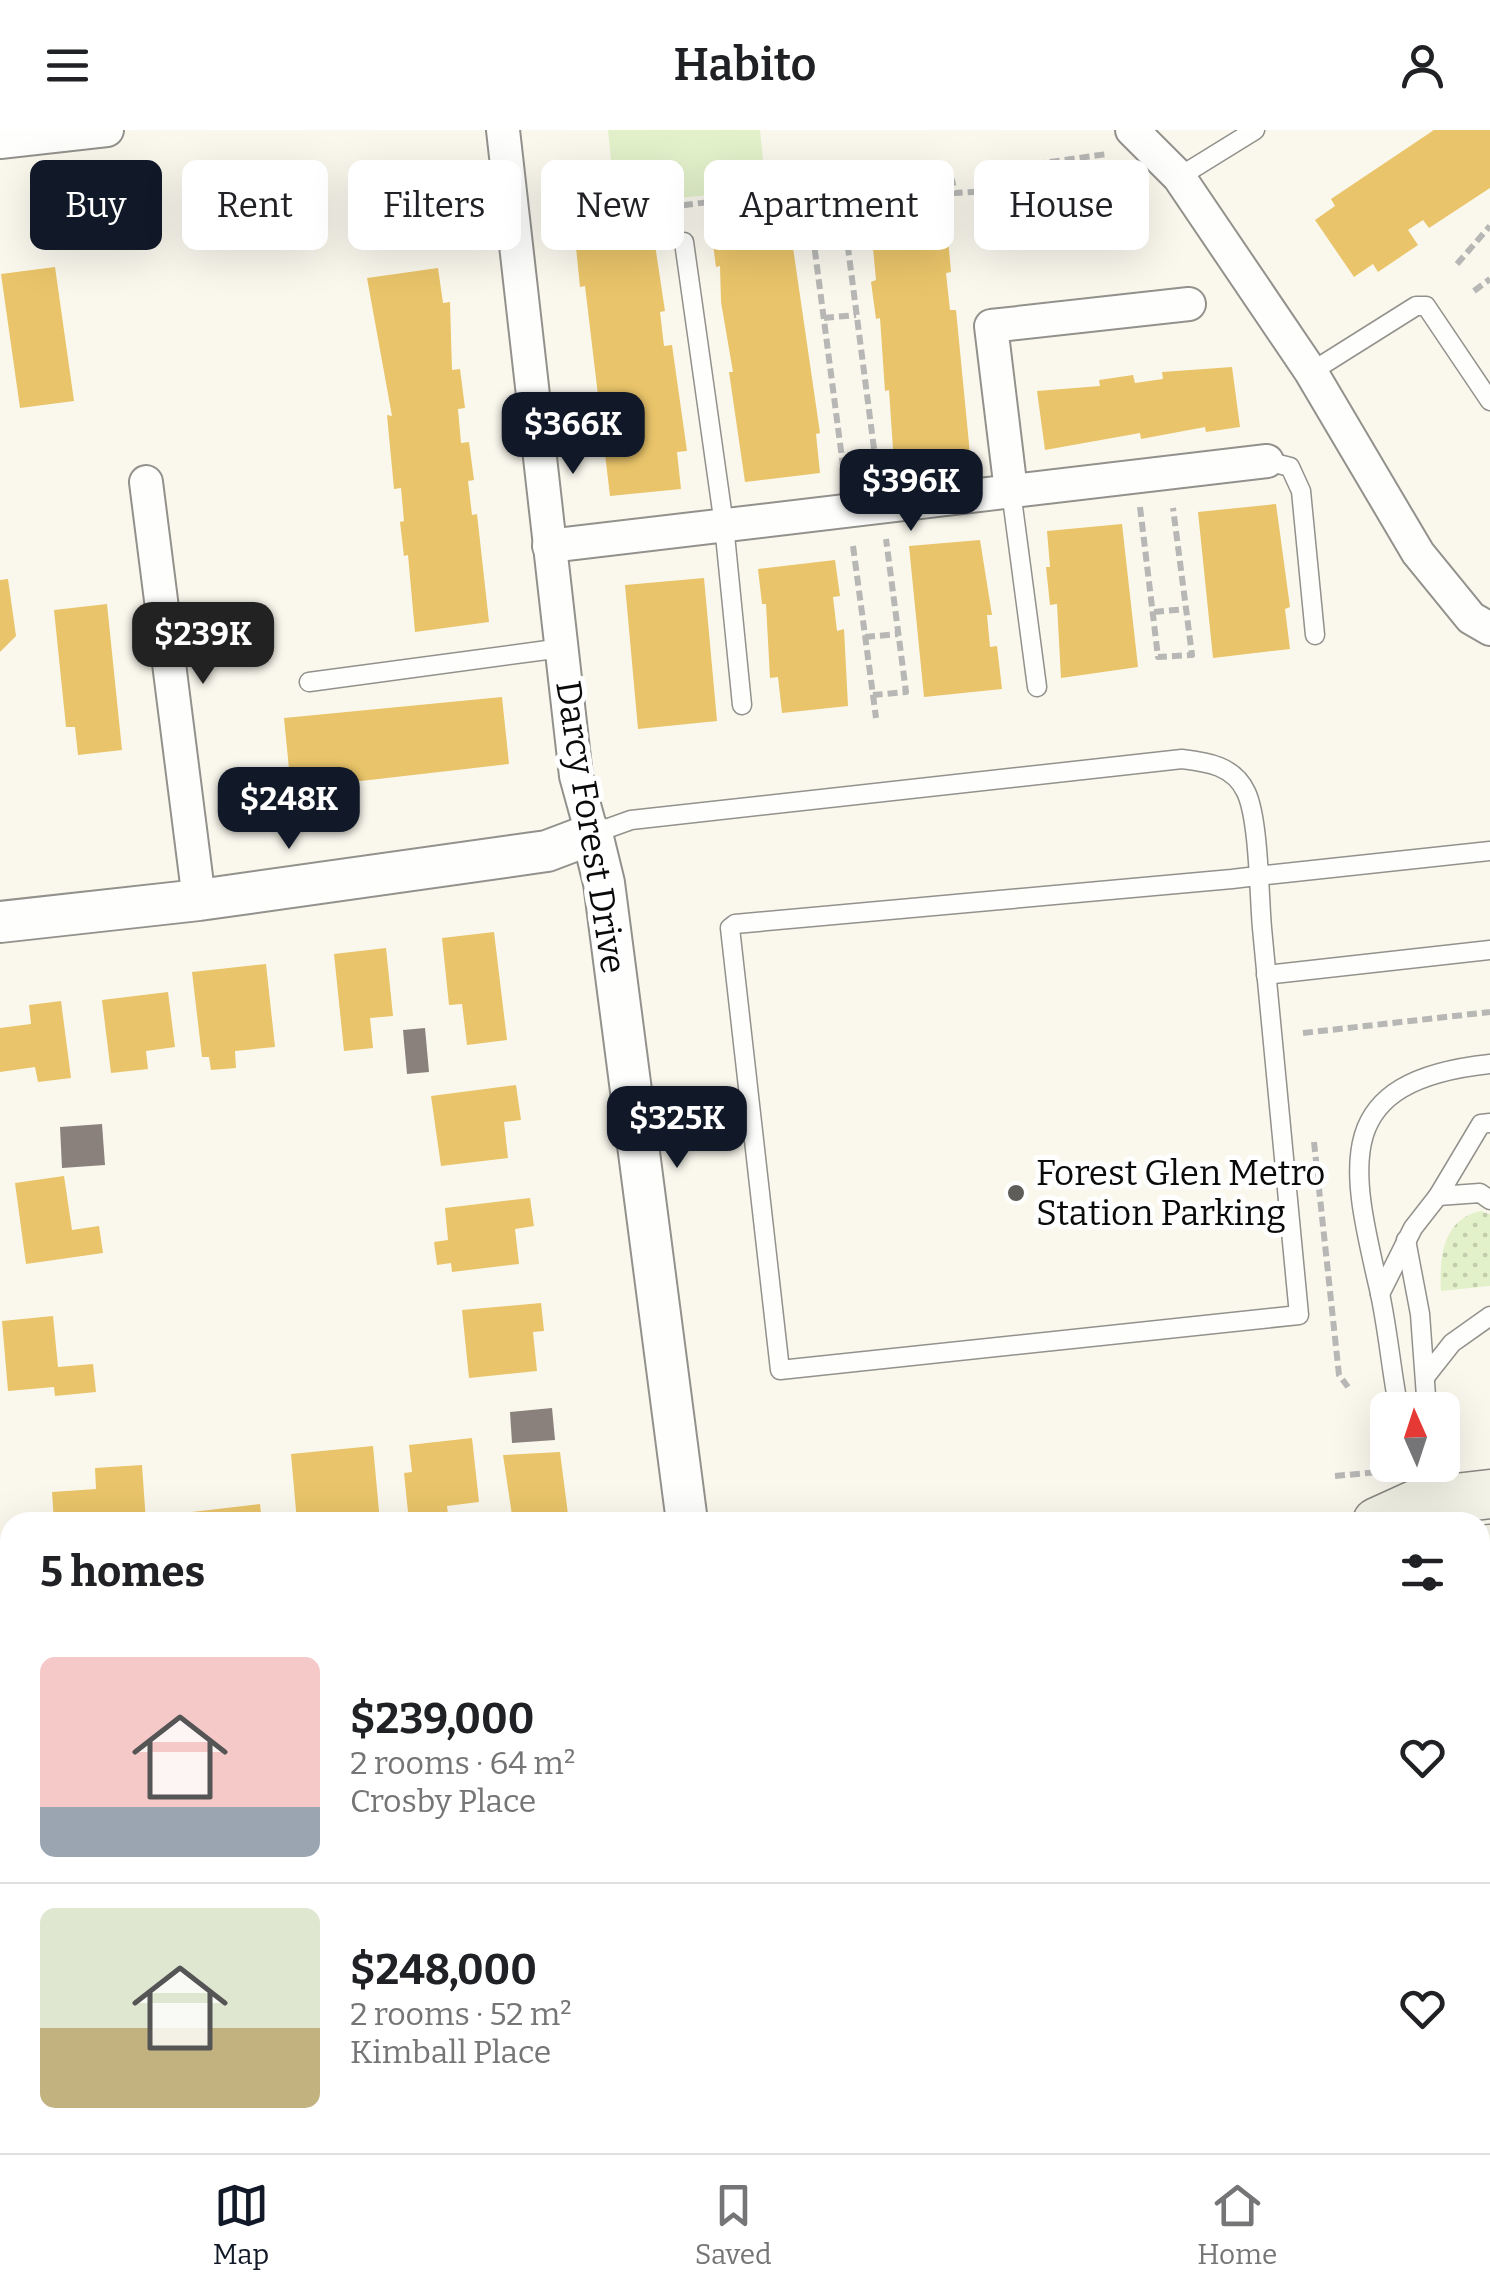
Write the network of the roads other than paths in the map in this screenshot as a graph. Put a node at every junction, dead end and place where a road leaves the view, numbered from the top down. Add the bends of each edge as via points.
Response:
1 (107, 130) edge
2 (503, 130) edge
3 (1255, 130) edge
4 (1125, 141) edge
5 (0, 142) edge
6 (1179, 177) junction
7 (684, 242) dead end
8 (1189, 304) dead end
9 (1311, 372) junction
10 (1490, 401) edge
11 (1267, 461) joint
12 (146, 482) dead end
13 (1010, 491) junction
14 (724, 525) junction
15 (549, 546) junction
16 (1490, 629) edge
17 (1315, 635) dead end
18 (562, 648) junction
19 (309, 682) dead end
20 (1037, 687) dead end
21 (742, 706) dead end
22 (592, 834) junction
23 (1490, 852) edge
24 (1257, 876) junction
25 (198, 900) junction
26 (0, 922) edge
27 (1490, 950) edge
28 (1266, 975) junction
29 (1490, 1064) edge
30 (1490, 1123) edge
31 (1438, 1196) junction
32 (1490, 1200) edge
33 (1406, 1240) junction
34 (1380, 1294) junction
35 (1490, 1316) edge
36 (1426, 1376) junction
37 (1395, 1392) edge
38 (1426, 1392) edge
39 (1490, 1494) edge
40 (1421, 1497) edge
41 (686, 1512) edge
42 (1395, 1512) edge

1 - 5 street
2 - 15 street, Darcy Forest Drive
3 - 6 lane
4 - 6 street
6 - 9 street
7 - 14 lane
8 - 13 street via 991,326
9 - 10 lane via 1426,306
9 - 16 street via 1418,553 1471,618
11 - 13 street
11 - 17 lane via 1290,467 1301,491
12 - 25 street
13 - 14 street
13 - 20 lane
14 - 15 street
14 - 21 lane
15 - 18 street, Darcy Forest Drive
18 - 19 lane
18 - 22 street, Darcy Forest Drive via 576,776
22 - 24 lane via 632,820 1182,760 1211,762 1236,776 1251,808
22 - 25 street via 547,851
22 - 41 street, Darcy Forest Drive via 607,902
23 - 24 lane
24 - 28 lane
24 - 28 lane via 730,928 780,1370 1299,1315
25 - 26 street
27 - 28 lane
29 - 34 lane via 1444,1069 1402,1085 1370,1117 1356,1156 1360,1214
30 - 31 lane via 1481,1124
31 - 32 lane via 1480,1193
31 - 33 lane
33 - 34 lane
33 - 36 lane
34 - 37 lane
35 - 36 lane via 1452,1343
36 - 38 lane
39 - 40 main road
40 - 42 main road

